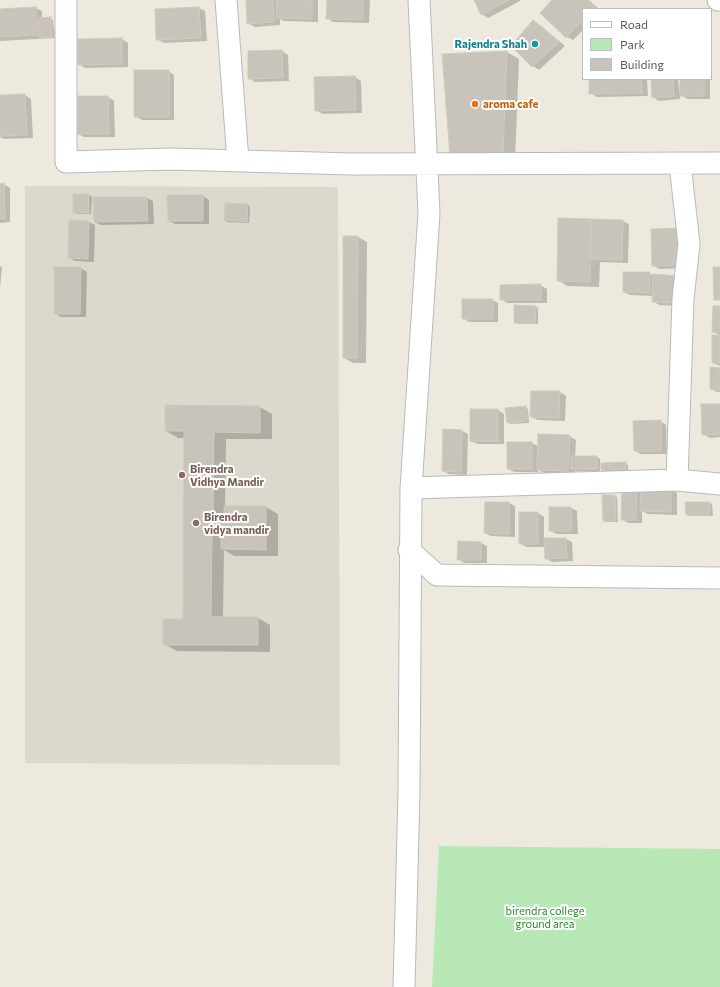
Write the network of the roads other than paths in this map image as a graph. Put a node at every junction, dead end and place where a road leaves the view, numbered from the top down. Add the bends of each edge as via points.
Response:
1 (66, 0) edge
2 (226, 0) edge
3 (419, 0) edge
4 (238, 161) junction
5 (720, 163) edge
6 (427, 164) junction
7 (680, 164) junction
8 (677, 480) junction
9 (720, 484) edge
10 (410, 488) junction
11 (409, 550) junction
12 (720, 578) edge
13 (404, 987) edge

1 - 4 street via 66,162 170,159
2 - 4 street
3 - 6 street
4 - 6 street
5 - 7 street
6 - 7 street
6 - 10 street via 429,213
7 - 8 street via 690,244 683,299
8 - 9 street
8 - 10 street
10 - 11 street
11 - 12 street via 437,575
11 - 13 street

